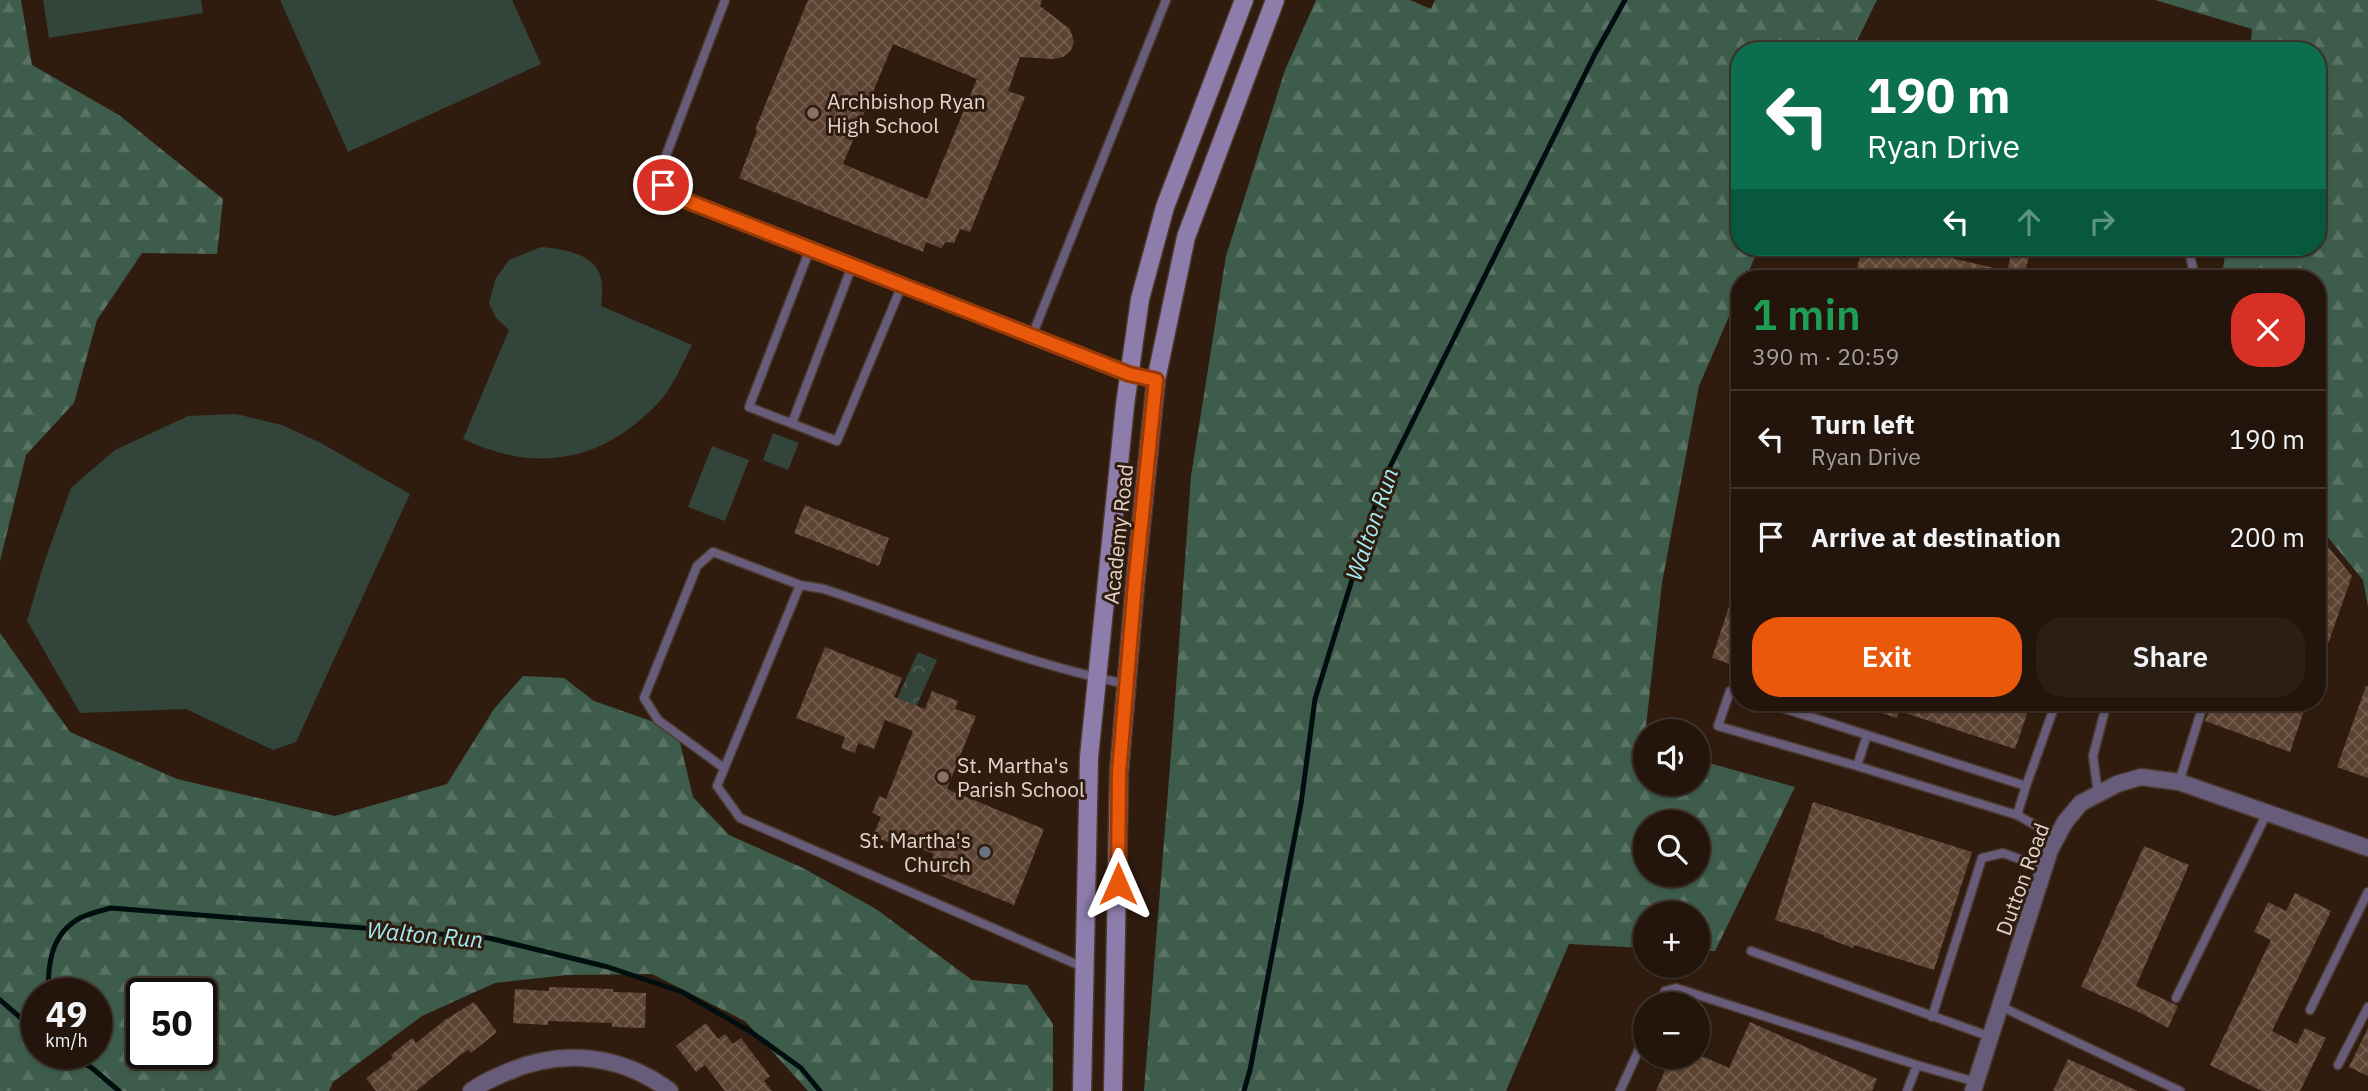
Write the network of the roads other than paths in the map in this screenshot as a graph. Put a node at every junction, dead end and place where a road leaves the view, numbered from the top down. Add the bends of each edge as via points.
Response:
1 (725, 0) edge
2 (1166, 0) edge
3 (1244, 0) edge
4 (1275, 0) edge
5 (810, 249) junction
6 (852, 266) junction
7 (902, 285) junction
8 (1032, 336) junction
9 (1129, 374) junction
10 (1156, 380) junction
11 (792, 423) junction
12 (800, 585) junction
13 (1097, 678) junction
14 (1126, 684) junction
15 (1731, 691) edge
16 (1792, 711) edge
17 (2053, 711) edge
18 (2105, 711) edge
19 (2199, 711) edge
20 (1867, 735) junction
21 (1857, 766) junction
22 (724, 768) junction
23 (2179, 782) junction
24 (2026, 786) junction
25 (2098, 794) junction
26 (2271, 814) junction
27 (2017, 815) junction
28 (2057, 836) junction
29 (2368, 848) edge
30 (2044, 868) junction
31 (2368, 892) edge
32 (1751, 951) dead end
33 (1085, 968) junction
34 (1117, 968) junction
35 (1665, 992) edge
36 (1689, 992) edge
37 (2176, 998) dead end
38 (1710, 999) edge
39 (2000, 1006) junction
40 (2368, 1007) edge
41 (2310, 1010) dead end
42 (1932, 1017) junction
43 (1990, 1037) junction
44 (1633, 1062) edge
45 (1917, 1065) junction
46 (2338, 1065) dead end
47 (1975, 1086) edge
48 (471, 1091) edge
49 (670, 1091) edge
50 (1082, 1091) edge
51 (1113, 1091) edge
52 (1620, 1091) edge
53 (1907, 1091) edge
54 (2180, 1091) edge

1 - 5 lane via 662,166 663,185 677,197
2 - 8 lane
3 - 9 main road, Academy Road via 1165,207 1140,299
4 - 10 main road, Academy Road via 1186,237
5 - 6 lane
5 - 11 lane via 749,407
6 - 7 lane
6 - 11 lane
7 - 8 lane
7 - 11 lane via 837,441
8 - 9 lane
9 - 10 lane
9 - 13 main road, Academy Road
10 - 14 main road, Academy Road
12 - 13 lane
12 - 22 lane
12 - 22 lane via 713,552 696,566 644,698 658,720
13 - 14 lane
13 - 33 main road, Academy Road via 1089,757
14 - 34 main road, Academy Road via 1119,772
15 - 21 lane via 1718,726
16 - 20 lane
17 - 24 lane
18 - 25 lane via 2093,756
19 - 23 lane
20 - 21 lane
20 - 24 lane
21 - 27 lane
22 - 33 lane via 717,786 740,818
23 - 25 street, Dutton Road via 2141,777
23 - 26 street, Dutton Road
24 - 27 lane
25 - 28 street, Dutton Road via 2081,803
26 - 29 street, Dutton Road
26 - 37 lane
27 - 28 lane
28 - 30 street, Dutton Road
30 - 39 street, Dutton Road
30 - 42 lane via 2003,853 1982,858
31 - 41 lane
32 - 42 lane
33 - 34 main road
33 - 50 main road, Academy Road
34 - 51 main road, Academy Road
35 - 36 lane via 1676,988
38 - 45 lane
39 - 43 street, Dutton Road
39 - 54 lane
40 - 46 lane
42 - 43 lane
43 - 47 street, Dutton Road
44 - 52 lane
45 - 47 lane
45 - 53 lane
48 - 49 street via 517,1067 560,1056 636,1070

